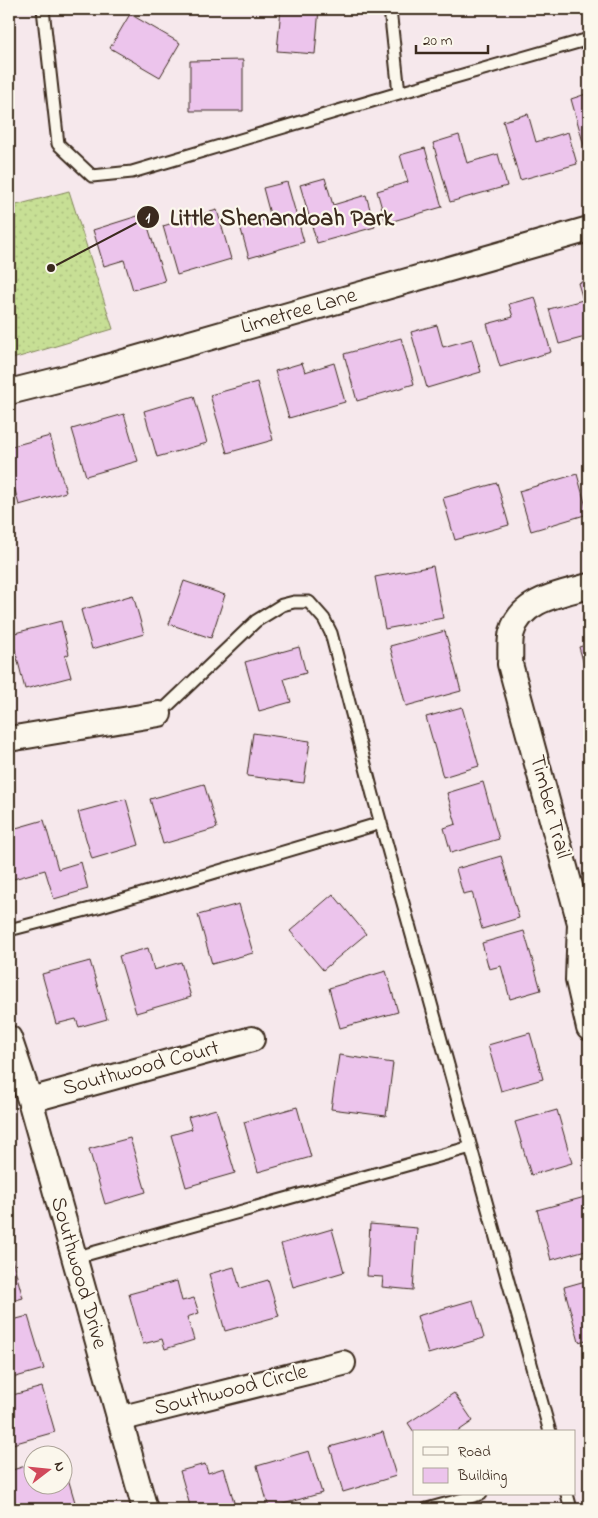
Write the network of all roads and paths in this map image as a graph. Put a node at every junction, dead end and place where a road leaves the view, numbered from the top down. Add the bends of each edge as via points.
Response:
1 (43, 9) edge
2 (390, 9) edge
3 (589, 40) edge
4 (399, 93) junction
5 (589, 229) edge
6 (9, 392) edge
7 (589, 586) edge
8 (159, 714) joint
9 (9, 739) edge
10 (381, 824) junction
11 (9, 930) edge
12 (586, 1001) edge
13 (589, 1028) edge
14 (9, 1038) edge
15 (252, 1039) dead end
16 (30, 1100) junction
17 (471, 1147) junction
18 (74, 1258) junction
19 (343, 1363) dead end
20 (119, 1419) junction
21 (549, 1430) edge
22 (475, 1496) edge
23 (568, 1496) edge
24 (145, 1509) edge
25 (427, 1509) edge
26 (571, 1509) edge

1 - 4 lane via 58,144 92,176 132,172
2 - 4 lane
3 - 4 lane
5 - 6 street, Limetree Lane
7 - 12 street, Timber Trail via 543,598 520,615 512,633 510,664 580,923 578,980
8 - 9 street
8 - 10 lane via 256,621 282,605 309,602 331,633
10 - 11 lane
10 - 17 lane
12 - 13 street, Timber Trail
14 - 16 street, Southwood Drive
15 - 16 street, Southwood Court
16 - 18 street, Southwood Drive
17 - 18 lane
17 - 21 lane
18 - 20 street, Southwood Drive
19 - 20 street, Southwood Circle
20 - 24 street, Southwood Drive
22 - 25 lane
23 - 26 lane

